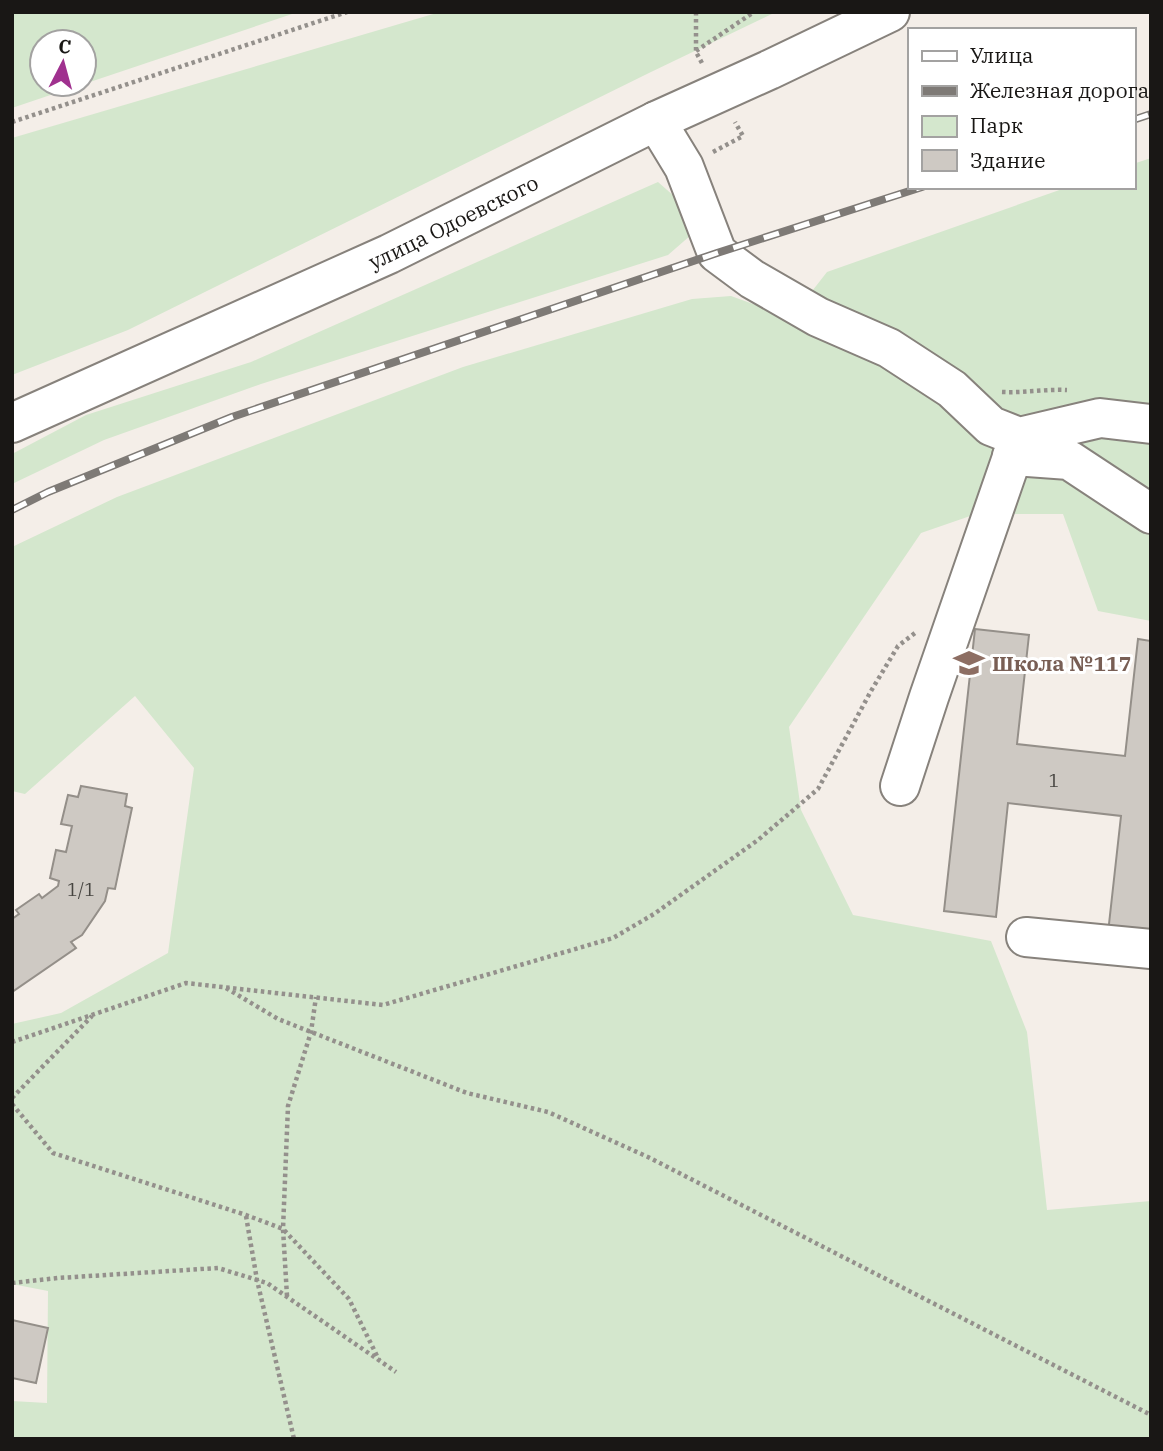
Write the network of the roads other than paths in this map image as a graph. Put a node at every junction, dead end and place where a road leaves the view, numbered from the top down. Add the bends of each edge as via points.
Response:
1 (890, 12) edge
2 (656, 121) junction
3 (12, 423) edge
4 (1151, 424) edge
5 (1016, 447) junction
6 (1151, 514) edge
7 (900, 786) dead end
8 (1026, 937) dead end
9 (1151, 949) edge

1 - 2 street, улица Одоевского
2 - 3 street, улица Одоевского via 389,254
2 - 5 street via 684,167 717,253 752,279 818,317 888,348 952,389
4 - 5 street via 1100,418
5 - 6 street via 1069,460
5 - 7 street
8 - 9 street

